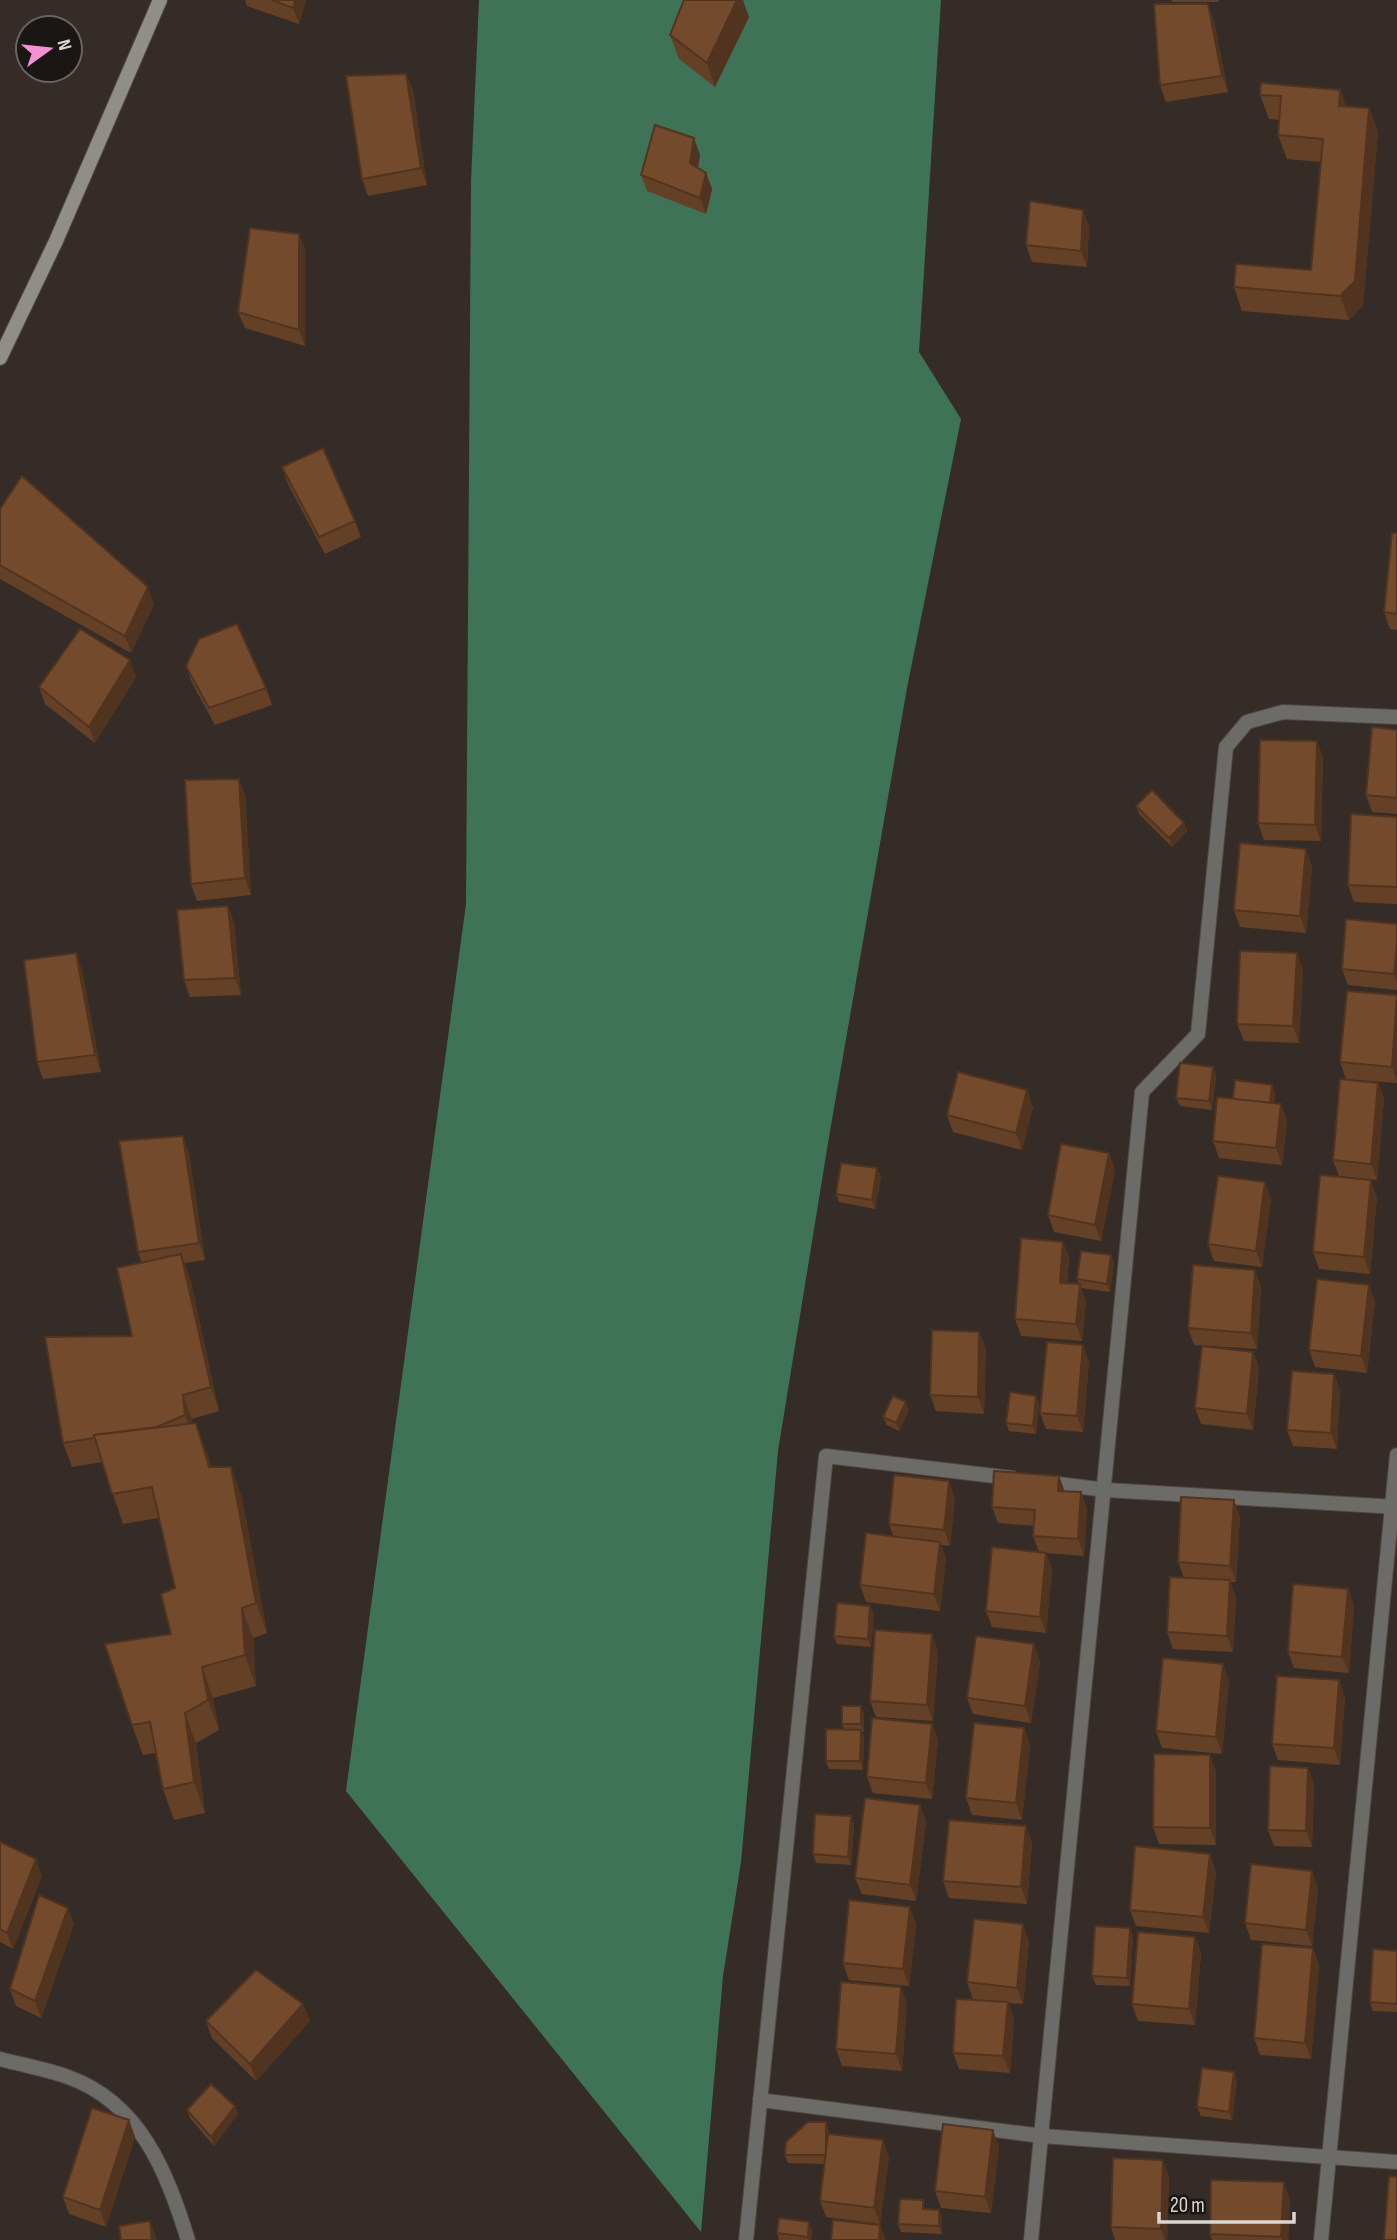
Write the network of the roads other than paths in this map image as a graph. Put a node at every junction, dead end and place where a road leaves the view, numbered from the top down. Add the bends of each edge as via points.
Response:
1 (160, 0) edge
2 (0, 359) edge
3 (1397, 717) edge
4 (1397, 1455) edge
5 (1106, 1490) junction
6 (1394, 1507) edge
7 (0, 2059) edge
8 (760, 2100) junction
9 (1042, 2136) junction
10 (1329, 2155) junction
11 (1397, 2162) edge
12 (188, 2240) edge
13 (746, 2240) edge
14 (1031, 2240) edge
15 (1321, 2240) edge

1 - 2 street
3 - 5 street via 1283,712 1247,722 1226,747 1198,1034 1142,1092
4 - 6 street
5 - 6 street
5 - 8 street via 827,1456
5 - 9 street
6 - 10 street
7 - 12 street via 70,2077 113,2101 148,2138 171,2184
8 - 9 street
8 - 13 street
9 - 10 street
9 - 14 street
10 - 11 street
10 - 15 street

